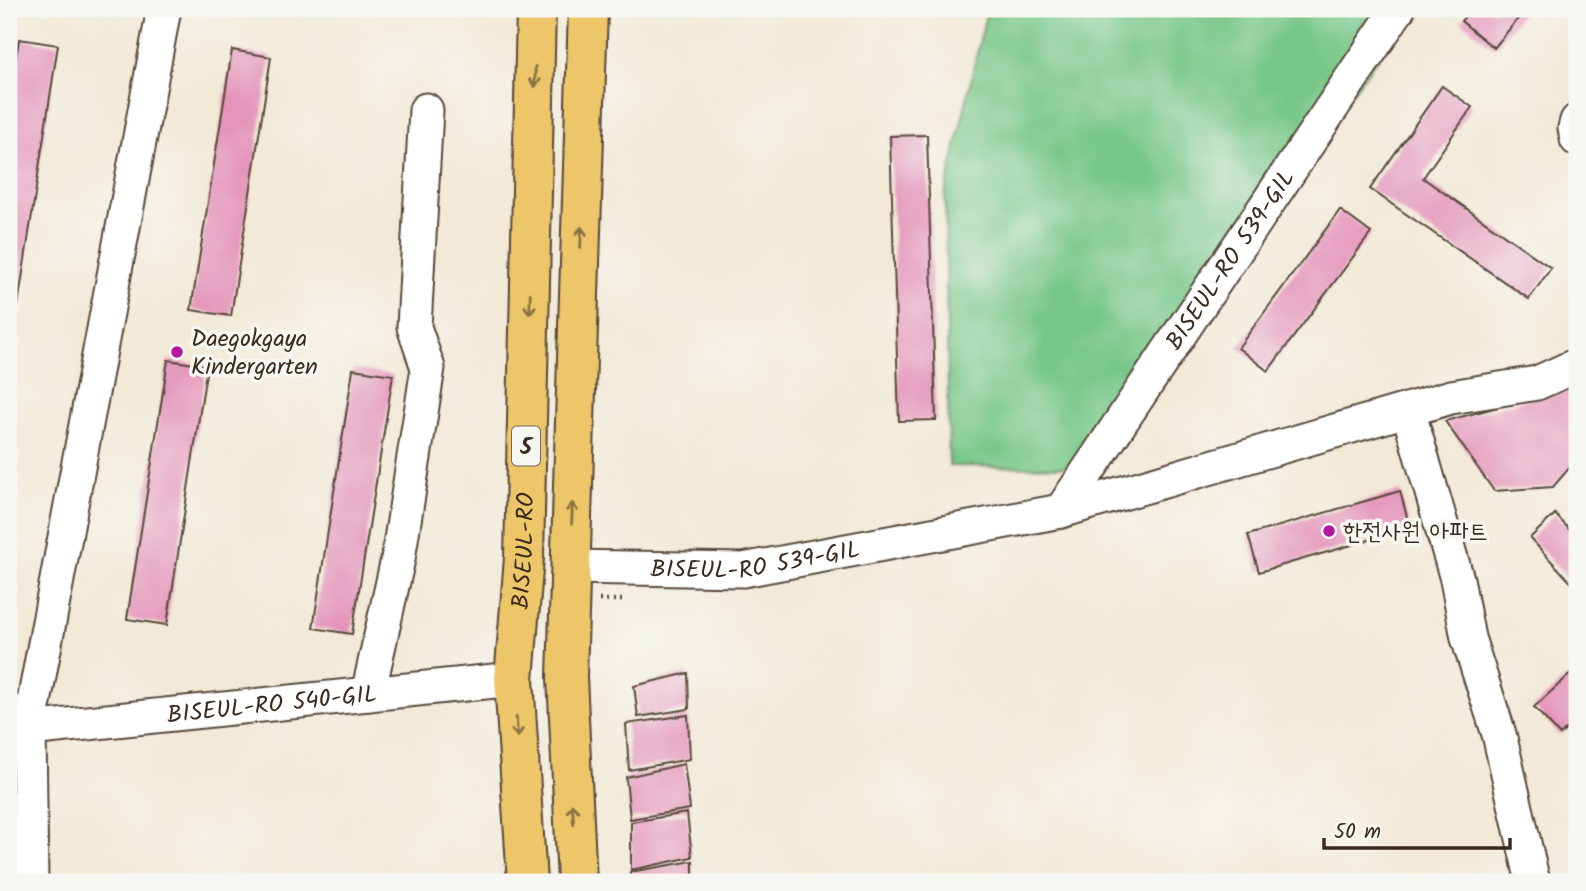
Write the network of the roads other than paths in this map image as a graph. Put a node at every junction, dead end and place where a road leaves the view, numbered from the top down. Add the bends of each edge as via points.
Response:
1 (164, 9) edge
2 (536, 9) edge
3 (588, 9) edge
4 (1398, 9) edge
5 (426, 110) dead end
6 (1577, 121) edge
7 (1577, 139) edge
8 (1577, 365) edge
9 (1408, 410) junction
10 (1061, 511) junction
11 (570, 566) junction
12 (514, 679) junction
13 (368, 694) junction
14 (19, 720) edge
15 (31, 882) edge
16 (527, 882) edge
17 (577, 882) edge
18 (1533, 882) edge

1 - 14 street
2 -> 12 main road, BISEUL-RO / 5 via 524,558
11 -> 3 main road, BISEUL-RO / 5
4 - 10 street, BISEUL-RO 539-GIL
5 - 13 street via 414,327 428,368 398,559
6 - 7 street
8 - 9 street, BISEUL-RO 539-GIL via 1537,383 1451,397
9 - 10 street, BISEUL-RO 539-GIL
9 - 18 street via 1457,579 1468,638 1499,734
10 - 11 street, BISEUL-RO 539-GIL via 743,570
17 -> 11 main road, BISEUL-RO / 5 via 566,677
12 - 13 street, BISEUL-RO 540-GIL
12 -> 16 main road, BISEUL-RO / 5
13 - 14 street, BISEUL-RO 540-GIL
14 - 15 street

